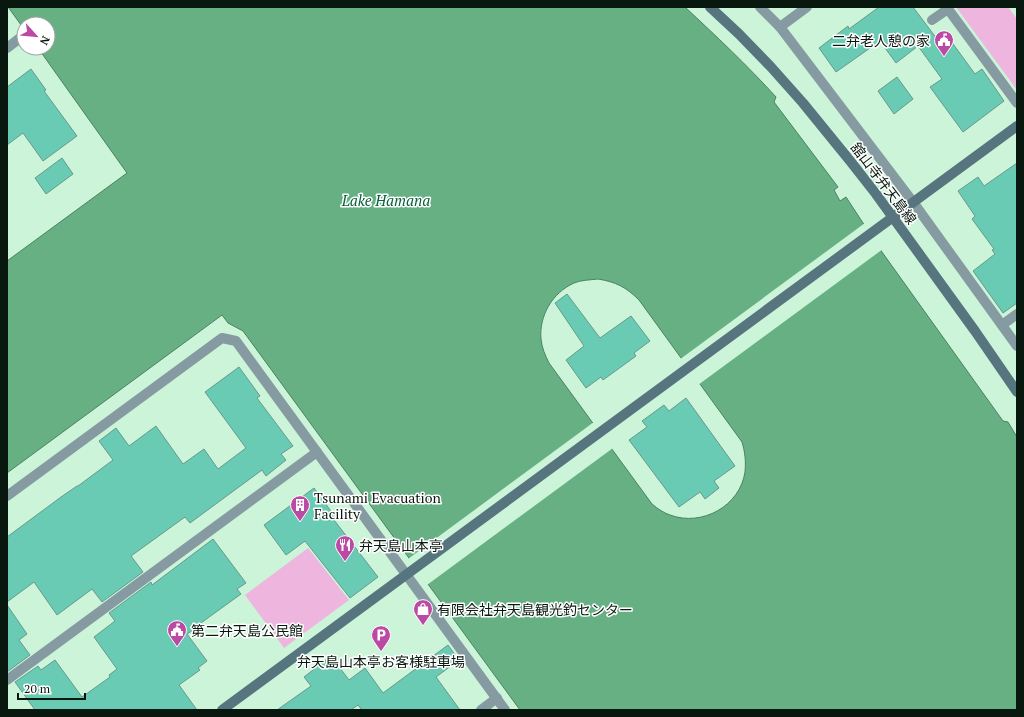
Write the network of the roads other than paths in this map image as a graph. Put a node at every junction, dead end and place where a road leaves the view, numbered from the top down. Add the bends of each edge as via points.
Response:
1 (710, 7) edge
2 (760, 7) edge
3 (807, 7) edge
4 (932, 20) dead end
5 (780, 27) junction
6 (16, 41) edge
7 (7, 48) edge
8 (1017, 103) edge
9 (1017, 126) edge
10 (913, 202) junction
11 (893, 217) junction
12 (1017, 314) edge
13 (1002, 325) junction
14 (1017, 346) edge
15 (1017, 392) edge
16 (317, 452) junction
17 (7, 496) edge
18 (409, 573) junction
19 (7, 680) edge
20 (497, 698) junction
21 (222, 710) edge
22 (481, 710) edge
23 (505, 710) edge

1 - 11 street, 舘山寺弁天島線 via 789,87
2 - 5 street
3 - 5 street
4 - 8 street via 948,9
5 - 10 street
6 - 7 street
9 - 10 street
10 - 11 street
10 - 13 street
11 - 15 street, 舘山寺弁天島線
11 - 18 street
12 - 13 street
13 - 14 street
16 - 17 street via 236,341 222,338
16 - 18 street
16 - 19 street
18 - 20 street
18 - 21 street
20 - 22 street
20 - 23 street

